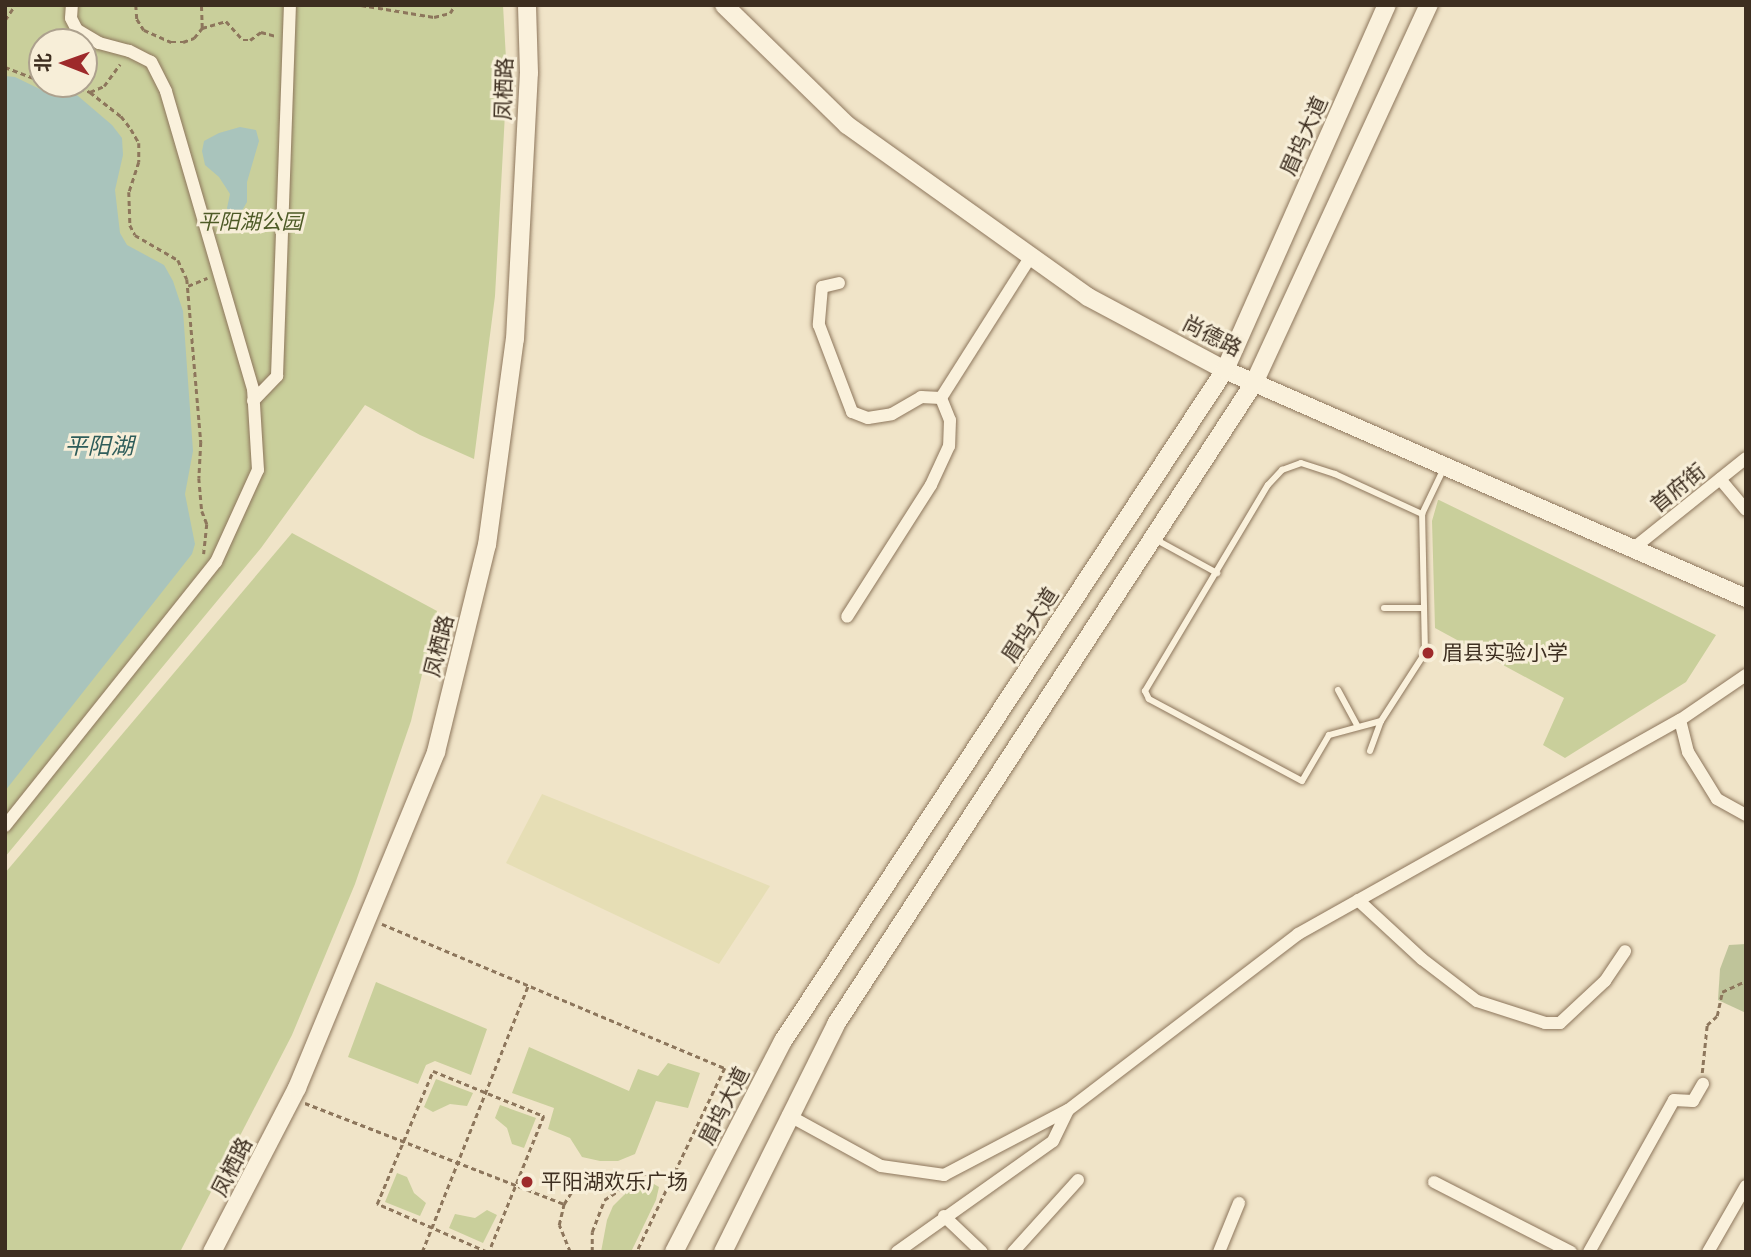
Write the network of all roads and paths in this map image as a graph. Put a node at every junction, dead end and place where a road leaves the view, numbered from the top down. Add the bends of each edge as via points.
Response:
1 (15, 5) edge
2 (72, 5) edge
3 (136, 5) edge
4 (201, 5) edge
5 (290, 5) edge
6 (361, 5) edge
7 (455, 5) edge
8 (527, 5) edge
9 (724, 5) edge
10 (1387, 5) edge
11 (1429, 5) edge
12 (5, 20) edge
13 (202, 28) junction
14 (289, 38) junction
15 (129, 51) junction
16 (5, 67) edge
17 (28, 76) edge
18 (98, 89) edge
19 (98, 98) edge
20 (1031, 256) junction
21 (219, 273) junction
22 (839, 283) dead end
23 (188, 286) junction
24 (1225, 370) junction
25 (1254, 383) junction
26 (941, 398) junction
27 (253, 401) junction
28 (1746, 458) edge
29 (1446, 465) junction
30 (1720, 479) junction
31 (1746, 510) edge
32 (1422, 514) junction
33 (1153, 538) junction
34 (1635, 547) junction
35 (1217, 573) junction
36 (203, 578) junction
37 (1746, 598) edge
38 (1384, 608) dead end
39 (1424, 608) junction
40 (847, 617) dead end
41 (1746, 675) edge
42 (1338, 690) dead end
43 (1680, 720) junction
44 (1381, 722) junction
45 (1358, 727) junction
46 (1370, 751) dead end
47 (1746, 815) edge
48 (5, 826) edge
49 (1358, 901) junction
50 (369, 918) junction
51 (1625, 951) dead end
52 (1746, 981) edge
53 (528, 985) junction
54 (1703, 1084) joint
55 (485, 1090) junction
56 (292, 1098) junction
57 (1068, 1110) junction
58 (788, 1115) junction
59 (403, 1141) junction
60 (456, 1161) junction
61 (625, 1173) junction
62 (673, 1175) junction
63 (1078, 1180) dead end
64 (1434, 1182) dead end
65 (518, 1186) junction
66 (1746, 1186) edge
67 (1239, 1203) dead end
68 (564, 1204) junction
69 (944, 1216) junction
70 (431, 1228) junction
71 (212, 1252) edge
72 (422, 1252) edge
73 (488, 1252) edge
74 (570, 1252) edge
75 (592, 1252) edge
76 (637, 1252) edge
77 (674, 1252) edge
78 (723, 1252) edge
79 (897, 1252) edge
80 (982, 1252) edge
81 (1013, 1252) edge
82 (1219, 1252) edge
83 (1571, 1252) edge
84 (1589, 1252) edge
85 (1708, 1252) edge

1 - 12 path
2 - 15 street via 71,18 77,30 99,43
3 - 13 path via 144,30 171,42 194,38
4 - 13 path
5 - 14 street
6 - 7 path via 434,17 450,13
8 - 50 main road, 凤栖路 via 529,73 514,339 488,545 436,752
9 - 20 main road, 尚德路 via 847,125
10 - 24 main road, 眉坞大道
11 - 25 main road
13 - 14 path via 226,21 243,40 261,32
14 - 27 street via 277,376
15 - 18 path
15 - 21 street via 151,62 166,91
16 - 17 path
19 - 23 path via 121,116 139,143 139,162 129,192 130,225 135,235 178,260
20 - 24 main road, 尚德路 via 1088,298
20 - 26 street
21 - 23 path
21 - 27 street
22 - 26 street via 822,287 819,325 852,412 868,418 892,414 921,397
23 - 36 path via 201,442 199,478 207,524
24 - 25 main road, 尚德路
24 - 77 main road, 眉坞大道 via 783,1041
25 - 29 main road, 尚德路
25 - 33 main road
26 - 40 street via 950,420 949,446 931,485
27 - 36 street via 258,470 216,562
28 - 30 street, 首府街
29 - 32 lane
29 - 34 main road, 尚德路
30 - 31 street
30 - 34 street, 首府街
32 - 35 lane via 1301,463 1282,470 1268,485
32 - 39 lane
33 - 35 lane
33 - 58 main road via 836,1024
34 - 37 main road, 尚德路
35 - 45 lane via 1145,691 1149,699 1302,781 1329,735
36 - 48 street
38 - 39 lane
39 - 44 lane via 1425,653
41 - 43 street
42 - 45 lane
43 - 47 street via 1688,752 1717,799
43 - 49 street
44 - 45 lane
44 - 46 lane
49 - 51 street via 1477,1001 1545,1023 1560,1023 1605,981
49 - 57 street via 1298,934
50 - 53 path
50 - 56 main road, 凤栖路
52 - 54 path via 1722,992 1717,1016 1707,1025
53 - 55 path
53 - 62 path via 725,1068
54 - 84 street via 1692,1101 1674,1100
55 - 59 path via 433,1071
55 - 60 path
55 - 65 path via 544,1116
56 - 59 path
56 - 71 main road, 凤栖路
57 - 58 street via 944,1175 880,1166
57 - 69 street via 1054,1141
58 - 78 main road
59 - 60 path
59 - 70 path via 377,1204
60 - 65 path
60 - 70 path
61 - 62 path
61 - 68 path via 601,1175 574,1188
61 - 75 path via 618,1191 604,1200 592,1232
62 - 76 path
63 - 81 street
64 - 83 street
65 - 68 path
65 - 73 path
66 - 85 street
67 - 82 street
68 - 74 path via 559,1225
69 - 79 street
69 - 80 street
70 - 72 path
70 - 73 path

